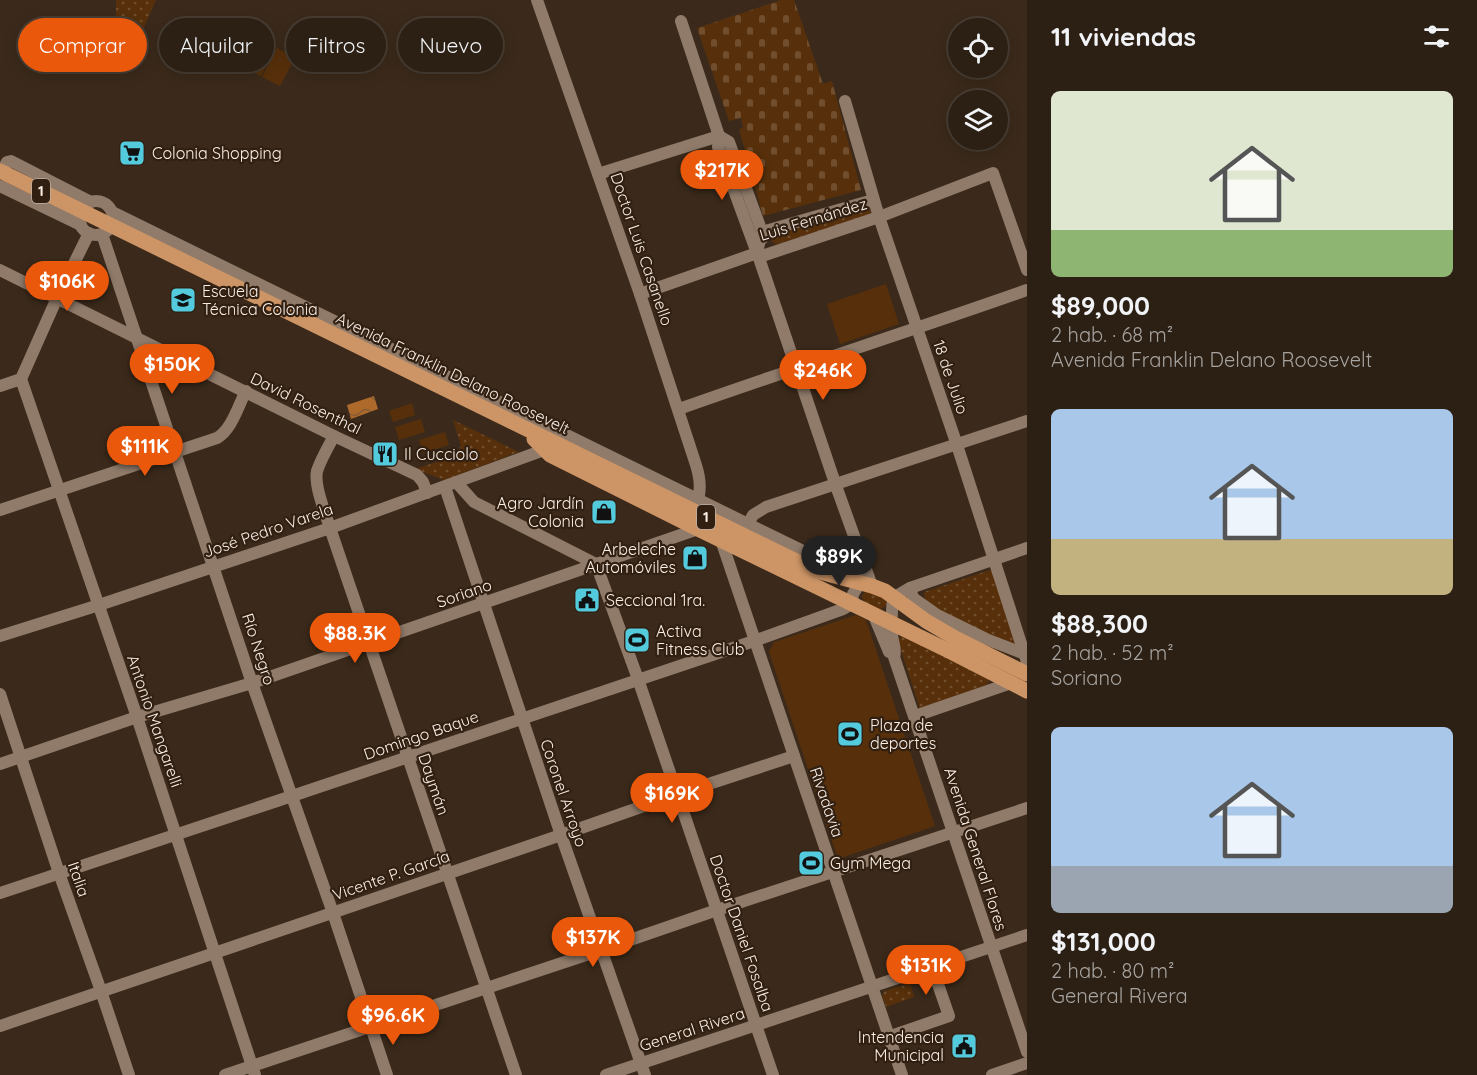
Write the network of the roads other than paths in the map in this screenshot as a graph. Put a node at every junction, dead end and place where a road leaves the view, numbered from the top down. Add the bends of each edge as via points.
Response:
1 (537, 0) edge
2 (681, 21) dead end
3 (845, 101) dead end
4 (719, 136) junction
5 (2, 172) edge
6 (598, 174) junction
7 (873, 200) junction
8 (879, 217) junction
9 (95, 220) junction
10 (762, 232) junction
11 (761, 256) junction
12 (0, 270) edge
13 (1027, 270) edge
14 (230, 277) junction
15 (1027, 290) edge
16 (640, 294) junction
17 (57, 298) junction
18 (917, 329) junction
19 (137, 338) junction
20 (796, 368) junction
21 (21, 379) junction
22 (0, 387) edge
23 (246, 391) junction
24 (678, 409) junction
25 (1027, 421) edge
26 (334, 436) junction
27 (957, 445) junction
28 (554, 446) junction
29 (175, 452) junction
30 (835, 483) junction
31 (450, 484) junction
32 (60, 490) junction
33 (427, 493) junction
34 (474, 502) junction
35 (0, 510) edge
36 (691, 510) junction
37 (457, 521) junction
38 (330, 528) junction
39 (698, 529) junction
40 (742, 536) junction
41 (721, 540) junction
42 (1027, 548) edge
43 (993, 559) junction
44 (596, 564) junction
45 (214, 566) junction
46 (864, 583) junction
47 (910, 588) junction
48 (893, 598) junction
49 (484, 604) junction
50 (852, 604) junction
51 (99, 605) junction
52 (874, 616) junction
53 (891, 624) junction
54 (0, 636) edge
55 (754, 641) junction
56 (370, 643) junction
57 (894, 657) junction
58 (1026, 658) edge
59 (1027, 674) edge
60 (638, 679) junction
61 (252, 683) junction
62 (1011, 683) junction
63 (1026, 689) edge
64 (0, 694) edge
65 (915, 716) junction
66 (137, 717) junction
67 (521, 718) junction
68 (794, 756) junction
69 (21, 757) junction
70 (408, 757) junction
71 (0, 764) edge
72 (678, 794) junction
73 (292, 796) junction
74 (1027, 808) edge
75 (953, 832) junction
76 (176, 835) junction
77 (561, 835) junction
78 (832, 871) junction
79 (59, 873) junction
80 (448, 874) junction
81 (0, 892) edge
82 (717, 909) junction
83 (333, 913) junction
84 (1027, 935) edge
85 (991, 947) junction
86 (601, 950) junction
87 (215, 953) junction
88 (932, 967) junction
89 (871, 987) junction
90 (486, 988) junction
91 (101, 991) junction
92 (0, 1026) edge
93 (371, 1026) junction
94 (756, 1026) junction
95 (888, 1036) junction
96 (1027, 1052) edge
97 (1027, 1063) edge
98 (643, 1069) edge
99 (254, 1071) edge
100 (129, 1075) edge
101 (225, 1075) edge
102 (387, 1075) edge
103 (516, 1075) edge
104 (606, 1075) edge
105 (773, 1075) edge
106 (902, 1075) edge
107 (992, 1075) edge

1 - 6 street, Doctor Luis Casanello
2 - 4 street
3 - 7 street, 18 de Julio
4 - 6 street
4 - 10 street via 729,142
4 - 11 street via 717,147
5 - 9 main road, Avenida Franklin Delano Roosevelt / 1
6 - 16 street, Doctor Luis Casanello
7 - 8 street, 18 de Julio
7 - 10 street
8 - 11 street, Luis Fernández
8 - 13 street, Luis Fernández via 993,173
8 - 18 street, 18 de Julio
9 - 14 main road, Avenida Franklin Delano Roosevelt / 1
9 - 17 street
9 - 19 street, Río Negro
10 - 11 street
11 - 16 street, Luis Fernández
11 - 20 street
12 - 17 street, David Rosenthal
14 - 28 street
14 - 28 main road, Avenida Franklin Delano Roosevelt / 1
15 - 18 street
16 - 24 street, Doctor Luis Casanello
17 - 19 street, David Rosenthal
17 - 21 street
18 - 20 street
18 - 27 street, 18 de Julio
19 - 23 street, David Rosenthal
19 - 29 street, Río Negro
20 - 24 street
20 - 30 street
21 - 22 street
21 - 32 street, Antonio Mangarelli
23 - 26 street, David Rosenthal
23 - 29 street via 222,435
24 - 36 street, Doctor Luis Casanello via 700,480 701,491
25 - 27 street
26 - 33 street, David Rosenthal via 417,475
26 - 38 street, Daymán via 316,477
27 - 30 street
27 - 43 street, 18 de Julio
28 - 31 street, José Pedro Varela
28 - 36 main road, Avenida Franklin Delano Roosevelt / 1
28 - 36 street
29 - 32 street
29 - 45 street, Río Negro
30 - 40 street via 760,510
30 - 46 street via 859,550
31 - 33 street, José Pedro Varela
31 - 34 street
31 - 37 street, Coronel Arroyo
32 - 35 street
32 - 51 street, Antonio Mangarelli
33 - 38 street, José Pedro Varela
34 - 37 street via 461,506
34 - 44 street
36 - 39 main road, Avenida Franklin Delano Roosevelt / 1
36 - 40 main road, Avenida Franklin Delano Roosevelt / 1
37 - 49 street, Coronel Arroyo
38 - 45 street, José Pedro Varela
38 - 56 street, Daymán
39 - 41 main road, Avenida Franklin Delano Roosevelt / 1
39 - 44 street, Soriano
40 - 41 main road, Avenida Franklin Delano Roosevelt / 1
40 - 46 main road, Avenida Franklin Delano Roosevelt / 1 via 820,572
40 - 50 main road, Avenida Franklin Delano Roosevelt / 1
41 - 55 street, Rivadavia
42 - 43 street
43 - 47 street
43 - 58 street, 18 de Julio
44 - 49 street, Soriano
44 - 60 street, Doctor Daniel Fosalba
45 - 51 street, José Pedro Varela
45 - 61 street, Río Negro
46 - 48 main road, Avenida Franklin Delano Roosevelt / 1
46 - 50 street via 853,594
47 - 48 street
47 - 58 street via 913,598 937,615
48 - 53 street, Avenida General Flores
48 - 59 main road, 1 via 955,638
49 - 56 street, Soriano
49 - 67 street, Coronel Arroyo
50 - 52 main road, Avenida Franklin Delano Roosevelt / 1
50 - 55 street, Domingo Baque
51 - 54 street, José Pedro Varela
51 - 66 street, Antonio Mangarelli
52 - 53 main road, 1
52 - 57 street, Avenida General Flores
53 - 57 street, Avenida General Flores
53 - 62 main road, 1
55 - 60 street, Domingo Baque
55 - 68 street, Rivadavia
56 - 61 street, Soriano
56 - 70 street, Daymán
57 - 65 street, Avenida General Flores
60 - 67 street, Domingo Baque
60 - 72 street, Doctor Daniel Fosalba
61 - 66 street, Soriano
61 - 73 street, Río Negro
62 - 63 main road, 1
62 - 65 street
64 - 69 street, Italia
65 - 75 street, Avenida General Flores
66 - 69 street, Soriano
66 - 76 street, Antonio Mangarelli
67 - 70 street, Domingo Baque
67 - 77 street, Coronel Arroyo
68 - 72 street, Vicente P. García
68 - 78 street, Rivadavia
69 - 71 street, Soriano
69 - 79 street, Italia
70 - 73 street, Domingo Baque
70 - 80 street, Daymán
72 - 77 street, Vicente P. García
72 - 82 street, Doctor Daniel Fosalba
73 - 76 street, Domingo Baque
73 - 83 street, Río Negro
74 - 75 street
75 - 78 street
75 - 85 street, Avenida General Flores
76 - 79 street, Domingo Baque
76 - 87 street, Antonio Mangarelli
77 - 80 street, Vicente P. García
77 - 86 street, Coronel Arroyo
78 - 82 street
78 - 89 street, Rivadavia
79 - 81 street, Domingo Baque
79 - 91 street, Italia
80 - 83 street, Vicente P. García
80 - 90 street, Daymán
82 - 86 street
82 - 94 street, Doctor Daniel Fosalba
83 - 87 street, Vicente P. García
83 - 93 street, Río Negro
84 - 85 street, General Rivera
85 - 88 street, General Rivera
85 - 96 street, Avenida General Flores
86 - 90 street
86 - 98 street, Coronel Arroyo
87 - 91 street, Vicente P. García
87 - 99 street, Antonio Mangarelli
88 - 89 street, General Rivera
88 - 95 street via 949,1016
89 - 94 street, General Rivera
89 - 95 street, Rivadavia
90 - 93 street
90 - 103 street, Daymán
91 - 92 street, Vicente P. García
91 - 100 street, Italia
93 - 99 street
93 - 102 street, Río Negro
94 - 98 street, General Rivera
94 - 105 street, Doctor Daniel Fosalba
95 - 106 street, Rivadavia
97 - 107 street
98 - 104 street, General Rivera
99 - 101 street

